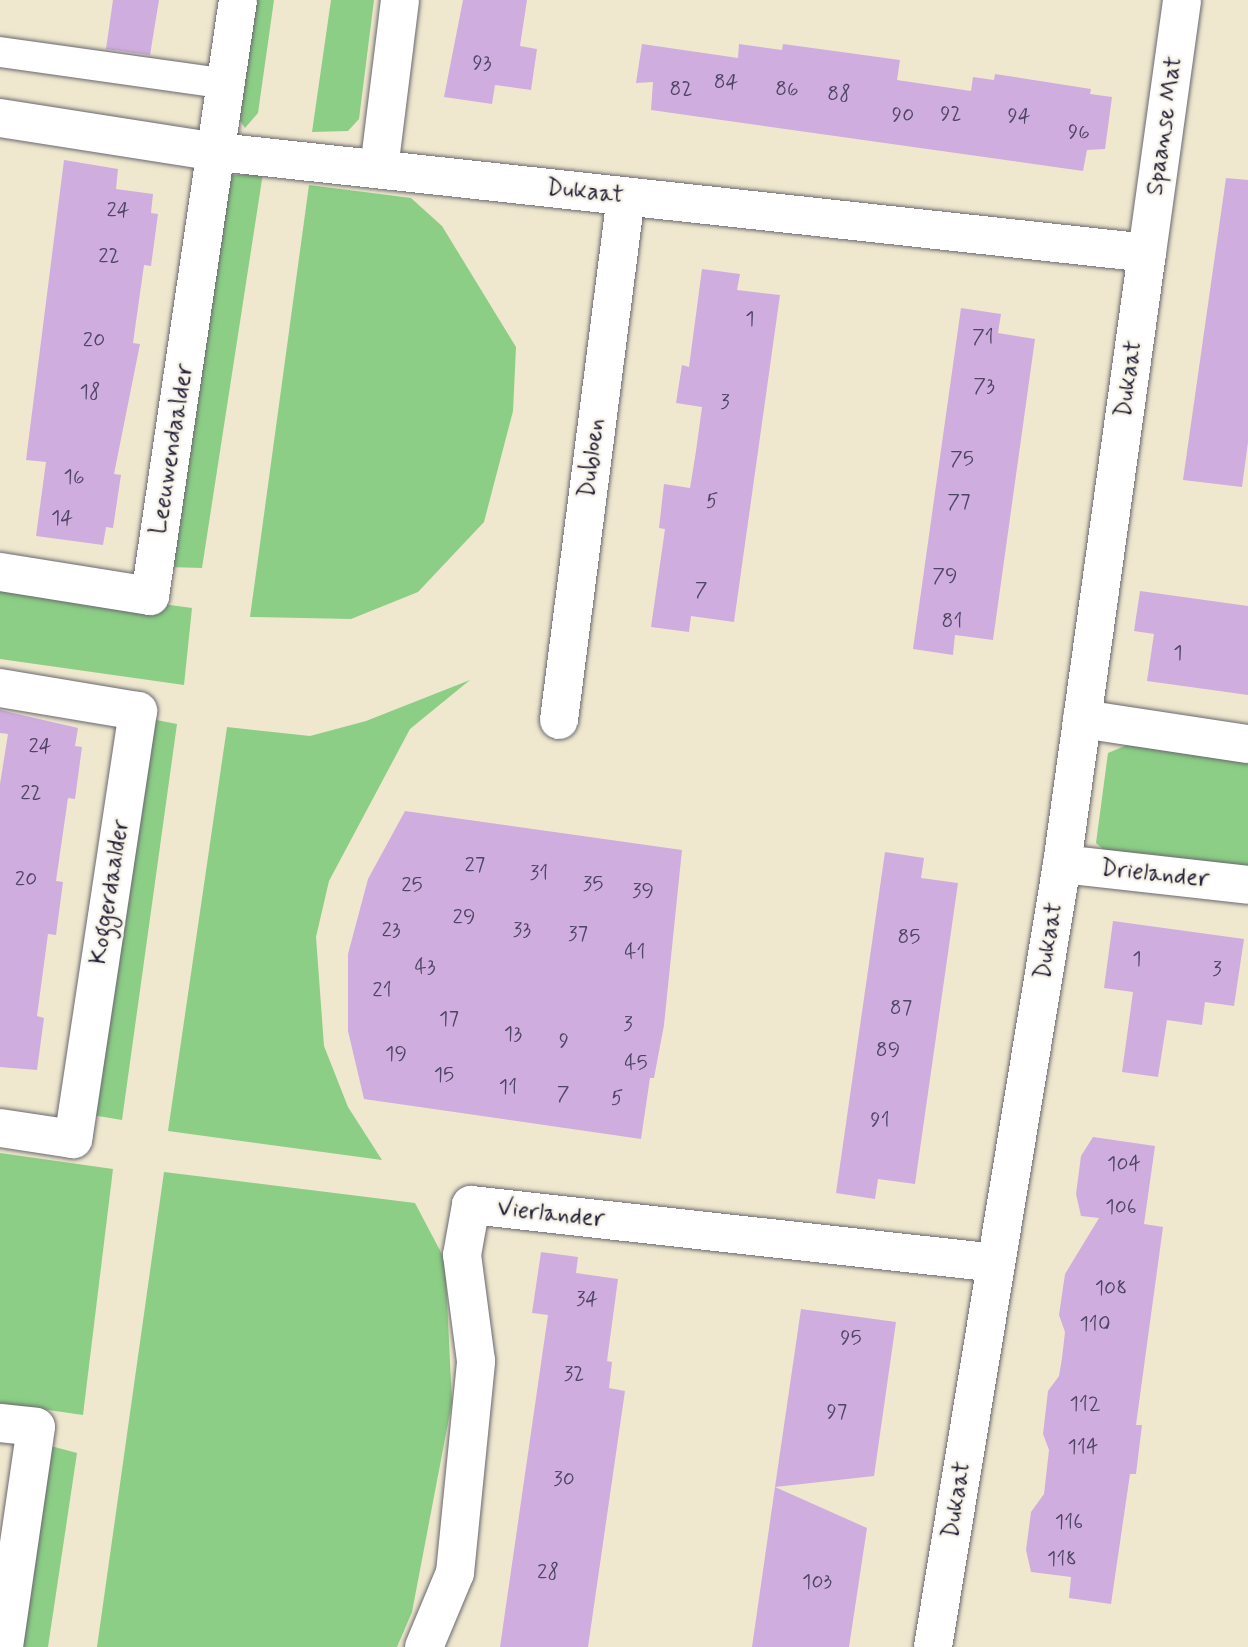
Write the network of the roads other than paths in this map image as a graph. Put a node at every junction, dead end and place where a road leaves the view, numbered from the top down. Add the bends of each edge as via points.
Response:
1 (238, 0) edge
2 (400, 0) edge
3 (1182, 0) edge
4 (0, 52) edge
5 (227, 84) junction
6 (0, 117) edge
7 (218, 152) junction
8 (379, 169) junction
9 (626, 196) junction
10 (1147, 253) junction
11 (0, 572) edge
12 (0, 688) edge
13 (559, 719) dead end
14 (1082, 719) junction
15 (1248, 744) edge
16 (1062, 864) junction
17 (1248, 885) edge
18 (0, 1128) edge
19 (996, 1263) junction
20 (0, 1423) edge
21 (4, 1647) edge
22 (424, 1647) edge
23 (933, 1647) edge

1 - 5 street
2 - 8 street
3 - 10 street, Spaanse Mat
4 - 5 street
5 - 7 street
6 - 7 street, Dukaat
7 - 8 street, Dukaat
7 - 11 street, Leeuwendaalder via 150,596
8 - 9 street, Dukaat
9 - 10 street, Dukaat
9 - 13 street, Dubloen
10 - 14 street, Dukaat
12 - 18 street, Koggerdaalder via 138,711 72,1139
14 - 15 street
14 - 16 street, Dukaat
16 - 17 street, Drielander
16 - 19 street, Dukaat
19 - 22 street, Vierlander via 471,1205 462,1255 476,1361 455,1573
19 - 23 street, Dukaat
20 - 21 street via 36,1427

